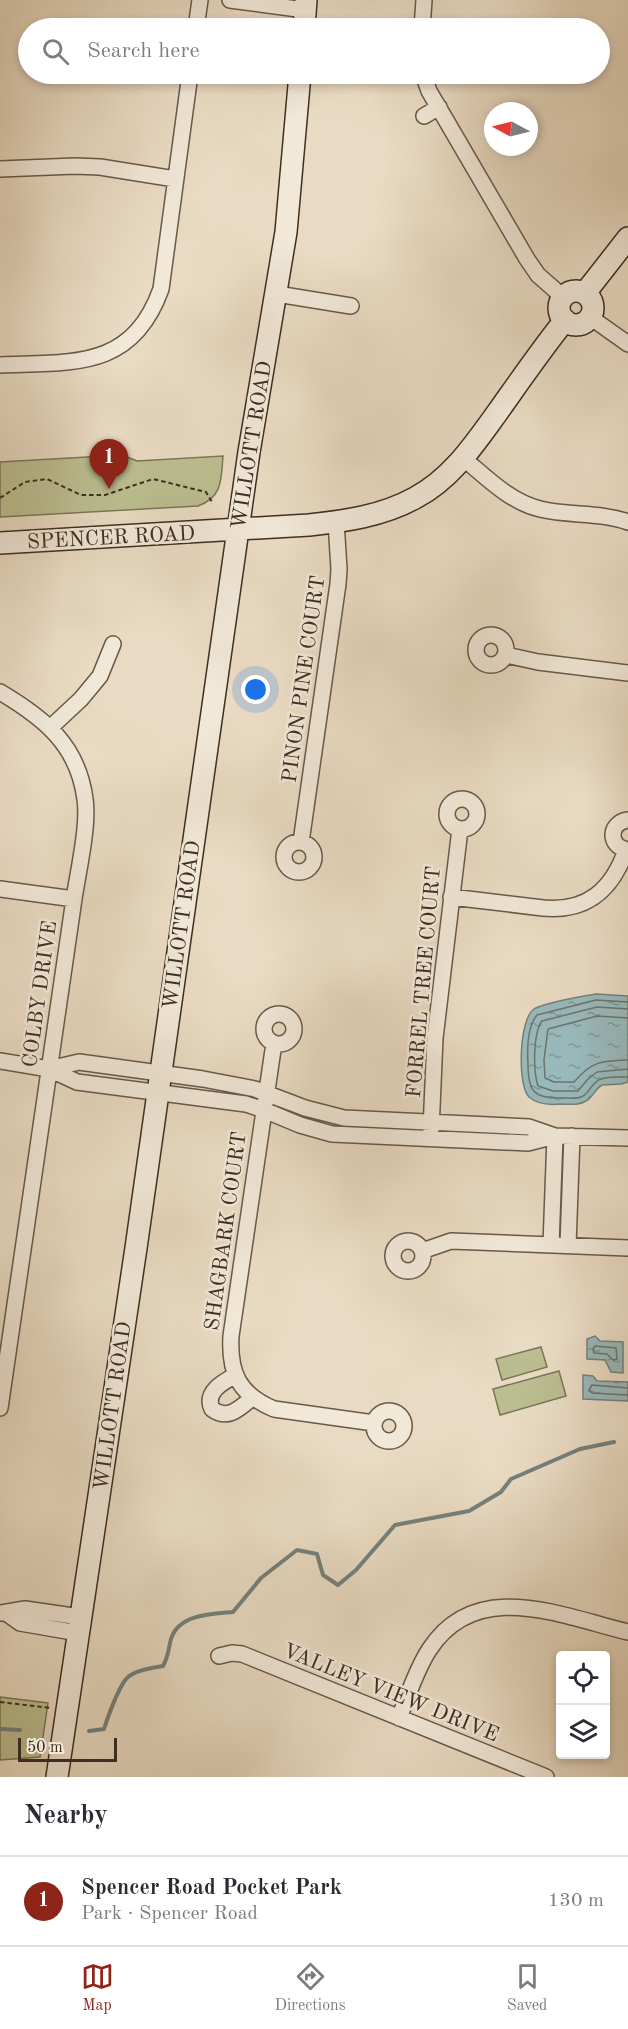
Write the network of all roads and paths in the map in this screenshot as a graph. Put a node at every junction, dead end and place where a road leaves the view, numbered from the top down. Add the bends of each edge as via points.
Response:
1 (200, 0) edge
2 (230, 0) edge
3 (424, 0) edge
4 (305, 13) edge
5 (197, 18) edge
6 (423, 18) edge
7 (189, 84) edge
8 (299, 84) edge
9 (427, 84) edge
10 (439, 107) junction
11 (424, 116) dead end
12 (0, 169) edge
13 (175, 179) junction
14 (628, 237) edge
15 (585, 293) junction
16 (277, 294) junction
17 (563, 297) junction
18 (351, 306) dead end
19 (590, 317) junction
20 (565, 320) junction
21 (628, 344) edge
22 (0, 365) edge
23 (463, 458) junction
24 (0, 498) edge
25 (212, 502) dead end
26 (336, 522) junction
27 (628, 522) edge
28 (237, 530) junction
29 (0, 543) edge
30 (113, 644) dead end
31 (506, 655) dead end
32 (628, 673) edge
33 (0, 692) edge
34 (51, 727) junction
35 (628, 819) edge
36 (460, 829) dead end
37 (301, 842) dead end
38 (627, 850) edge
39 (0, 889) edge
40 (451, 897) junction
41 (74, 900) junction
42 (274, 1043) dead end
43 (0, 1061) edge
44 (49, 1068) junction
45 (158, 1083) junction
46 (266, 1092) junction
47 (264, 1110) junction
48 (431, 1122) junction
49 (555, 1136) junction
50 (572, 1136) junction
51 (628, 1138) edge
52 (430, 1139) junction
53 (551, 1245) junction
54 (568, 1245) junction
55 (628, 1248) edge
56 (422, 1251) dead end
57 (6, 1322) edge
58 (236, 1375) junction
59 (252, 1398) junction
60 (0, 1408) edge
61 (374, 1423) dead end
62 (3, 1612) edge
63 (79, 1625) junction
64 (628, 1632) edge
65 (219, 1656) dead end
66 (0, 1702) edge
67 (51, 1708) dead end
68 (399, 1718) junction
69 (57, 1777) edge
70 (546, 1777) edge

1 - 5 street
2 - 4 street
3 - 6 street
7 - 13 street
8 - 16 main road, WILLOTT ROAD
9 - 10 street
10 - 11 street
10 - 17 street via 538,275
12 - 13 street via 100,167
13 - 22 street via 161,289 154,308 132,338 101,356
14 - 15 main road
15 - 17 main road via 571,292
15 - 19 main road via 593,306
16 - 18 street
16 - 28 main road, WILLOTT ROAD
17 - 20 main road via 559,306
19 - 20 main road via 581,324
19 - 21 street
20 - 23 main road, SPENCER ROAD
23 - 26 main road, SPENCER ROAD via 434,486 416,497 383,512
23 - 27 street via 499,488 527,504
24 - 25 path via 25,482 47,479 81,495 105,495 153,479 206,492
26 - 28 main road, SPENCER ROAD
26 - 37 street, PINON PINE COURT via 338,585
28 - 29 main road, SPENCER ROAD
28 - 45 main road, WILLOTT ROAD
30 - 34 street via 100,676
31 - 32 street
33 - 34 street, COLBY DRIVE
34 - 41 street, COLBY DRIVE via 70,752 86,800
35 - 38 street via 616,825 612,834 615,843
36 - 40 street, FORREL TREE COURT
38 - 40 street via 612,881 573,907 543,909
39 - 41 street
40 - 48 street, FORREL TREE COURT via 435,1038
41 - 44 street, COLBY DRIVE
42 - 46 street, SHAGBARK COURT
43 - 44 street
44 - 45 street via 79,1062
44 - 57 street, COLBY DRIVE
45 - 46 street via 203,1078
45 - 47 street
45 - 63 main road, WILLOTT ROAD
46 - 47 street, SHAGBARK COURT
46 - 48 street via 305,1108 345,1118
47 - 52 street via 332,1134
47 - 58 street, SHAGBARK COURT via 231,1336 231,1360
48 - 49 street via 529,1127
48 - 52 street, FORREL TREE COURT
49 - 50 street
49 - 52 street via 528,1143
49 - 53 street
50 - 51 street
50 - 54 street
53 - 54 street
53 - 56 street via 451,1241
54 - 55 street
57 - 60 street, COLBY DRIVE
58 - 59 street, SHAGBARK COURT
58 - 59 street via 213,1391 212,1409 231,1414
59 - 61 street via 274,1409
62 - 63 street via 25,1609
63 - 69 main road, WILLOTT ROAD
64 - 68 street via 526,1607 468,1614 439,1636 428,1652
65 - 68 street, VALLEY VIEW DRIVE via 242,1654
66 - 67 path
68 - 70 street, VALLEY VIEW DRIVE

